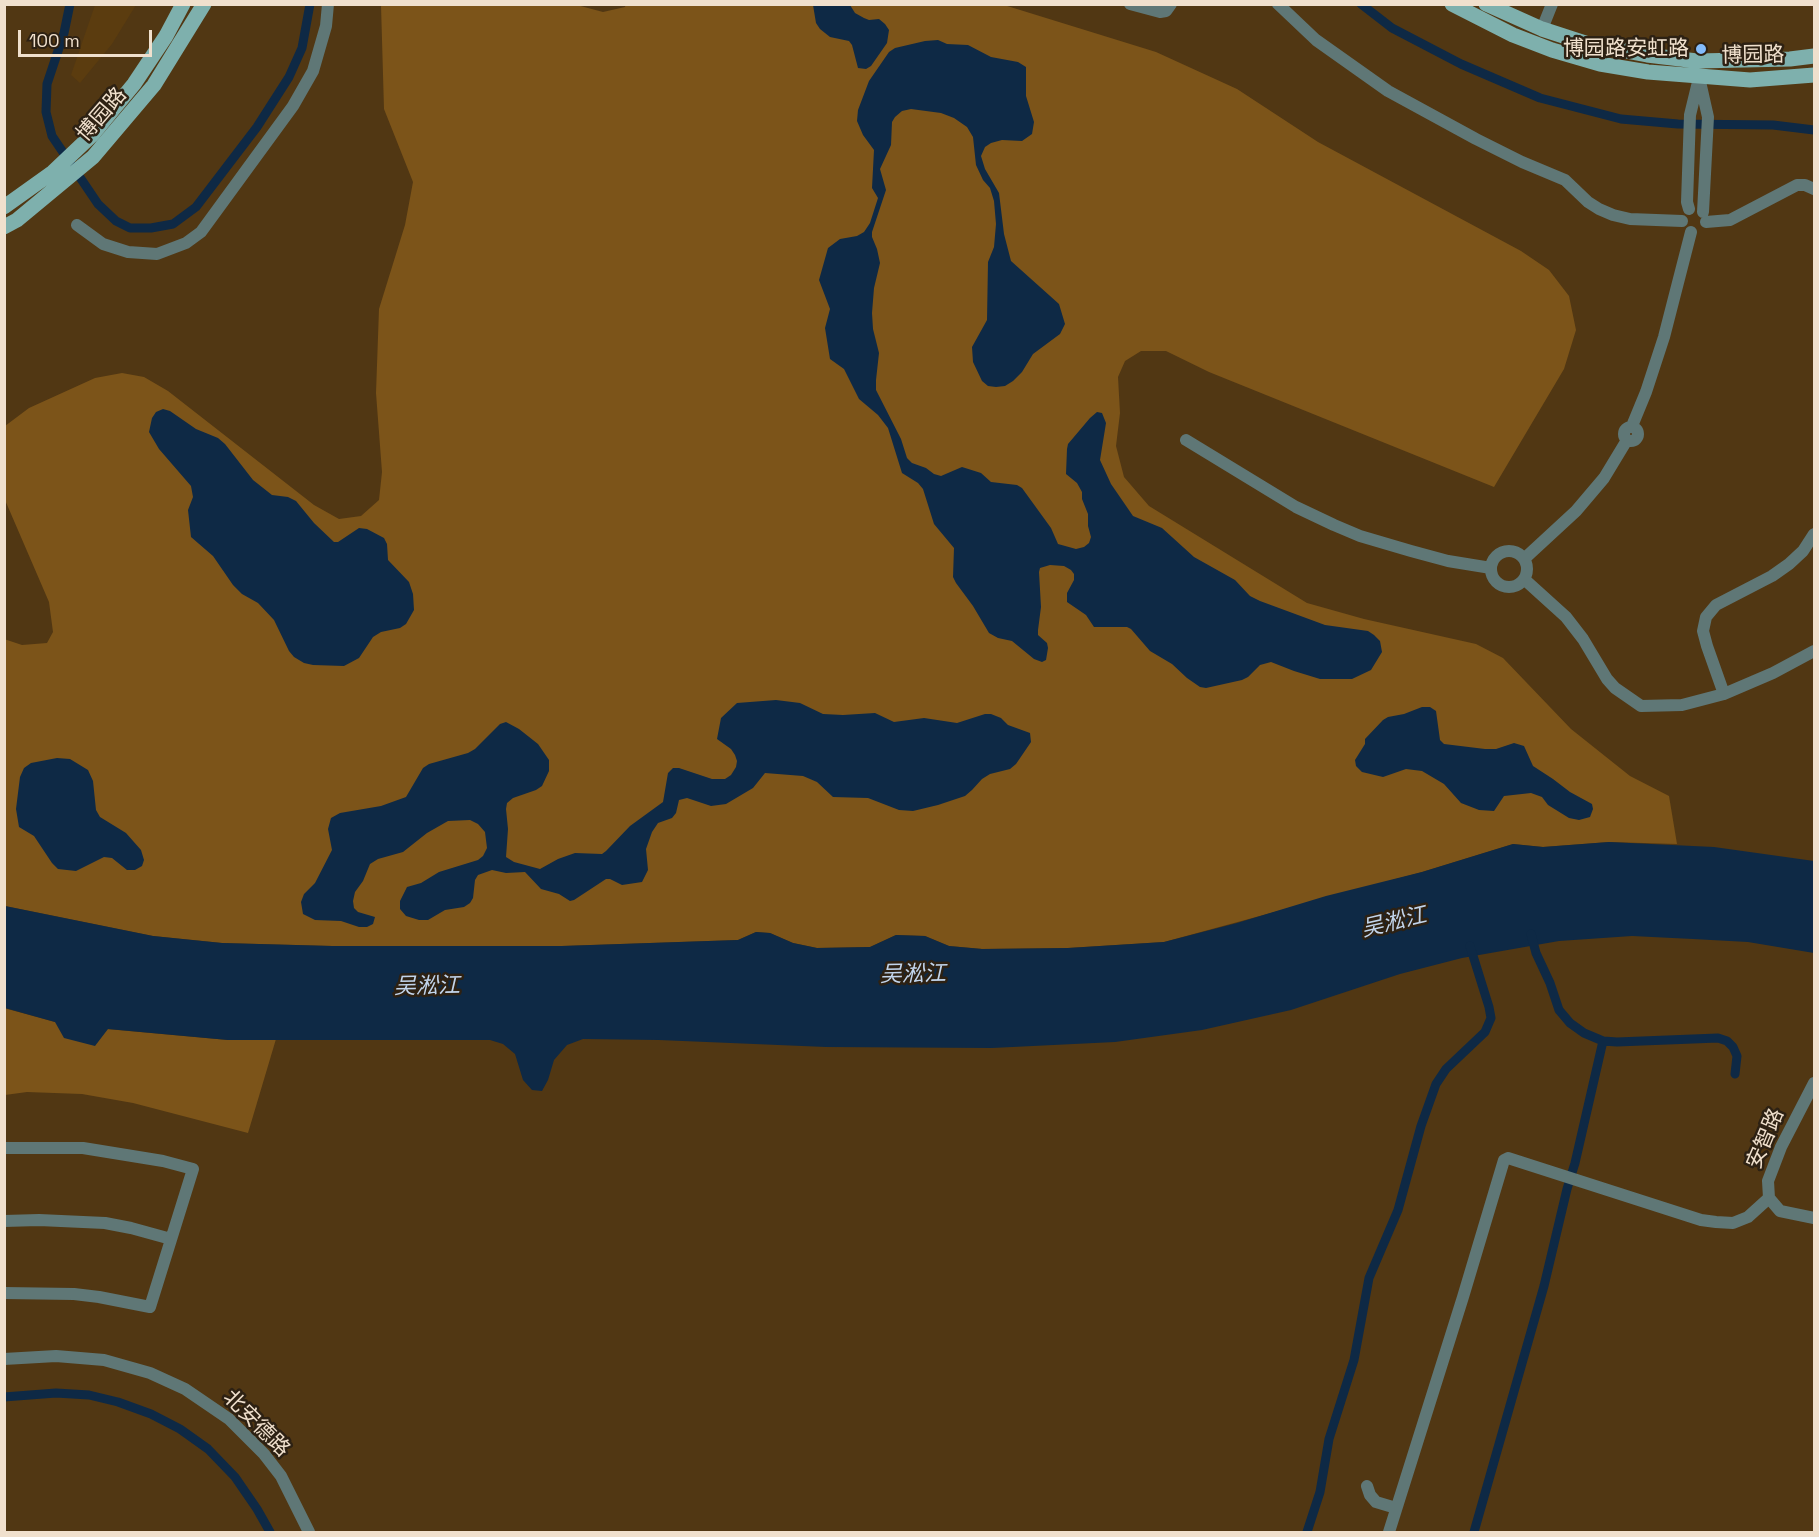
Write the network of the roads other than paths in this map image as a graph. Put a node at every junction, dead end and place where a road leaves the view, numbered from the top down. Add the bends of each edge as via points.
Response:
1 (183, 4) edge
2 (204, 4) edge
3 (328, 4) edge
4 (1130, 4) edge
5 (1171, 4) edge
6 (1278, 4) edge
7 (1452, 4) edge
8 (1486, 4) edge
9 (1552, 4) edge
10 (1542, 29) junction
11 (1815, 56) edge
12 (1815, 75) edge
13 (1699, 77) junction
14 (57, 178) junction
15 (1815, 189) edge
16 (4, 207) edge
17 (1689, 209) junction
18 (1704, 217) junction
19 (1682, 221) junction
20 (77, 225) dead end
21 (4, 227) edge
22 (1690, 232) junction
23 (1186, 440) dead end
24 (1815, 534) edge
25 (1524, 559) junction
26 (1491, 568) junction
27 (1524, 579) junction
28 (1815, 651) edge
29 (1724, 694) junction
30 (1815, 1083) edge
31 (4, 1148) edge
32 (1769, 1198) junction
33 (1815, 1218) edge
34 (4, 1221) edge
35 (171, 1239) junction
36 (4, 1293) edge
37 (4, 1359) edge
38 (1367, 1486) dead end
39 (1396, 1508) junction
40 (309, 1533) edge
41 (1389, 1533) edge

1 - 14 main road, 博园路 via 134,84
2 - 14 main road, 博园路 via 154,85 93,157
3 - 20 street via 313,71 293,106 201,232 186,243 157,254 128,252 103,244
4 - 5 street via 1160,12
6 - 19 street via 1316,40 1388,91 1503,153 1565,180 1599,208 1630,219
7 - 13 main road, 博园路 via 1513,36 1600,64
8 - 10 main road, 博园路
9 - 10 street
10 - 11 main road, 博园路 via 1588,44 1697,61
12 - 13 main road, 博园路 via 1750,80
13 - 17 street via 1690,115
13 - 18 street via 1708,117
14 - 16 main road, 博园路
14 - 21 main road, 博园路 via 17,220
15 - 18 street via 1797,185 1730,220
17 - 18 street via 1696,208
17 - 19 street
18 - 22 street via 1701,230
19 - 22 street
22 - 25 street via 1666,328 1632,426 1638,436 1634,441 1627,440 1590,495
23 - 26 street via 1289,502 1360,536 1411,552
24 - 29 street via 1789,564 1716,605 1706,617 1703,631
25 - 26 street via 1512,551 1502,552 1494,558
25 - 27 street
26 - 27 street via 1493,577 1503,586 1517,585
27 - 29 street via 1566,617 1607,679 1635,703 1648,707 1682,705
28 - 29 street
30 - 32 street, 安智路 via 1767,1181
31 - 35 street via 82,1148 193,1169
32 - 33 street, 安智路 via 1780,1211
32 - 39 street via 1748,1217 1733,1223 1701,1220 1508,1158 1504,1160
34 - 35 street via 105,1224
35 - 36 street via 150,1308 74,1294
37 - 40 street, 北安德路 via 56,1356 104,1360 150,1373 184,1389 229,1419 264,1454 289,1491
38 - 39 street via 1376,1502
39 - 41 street

